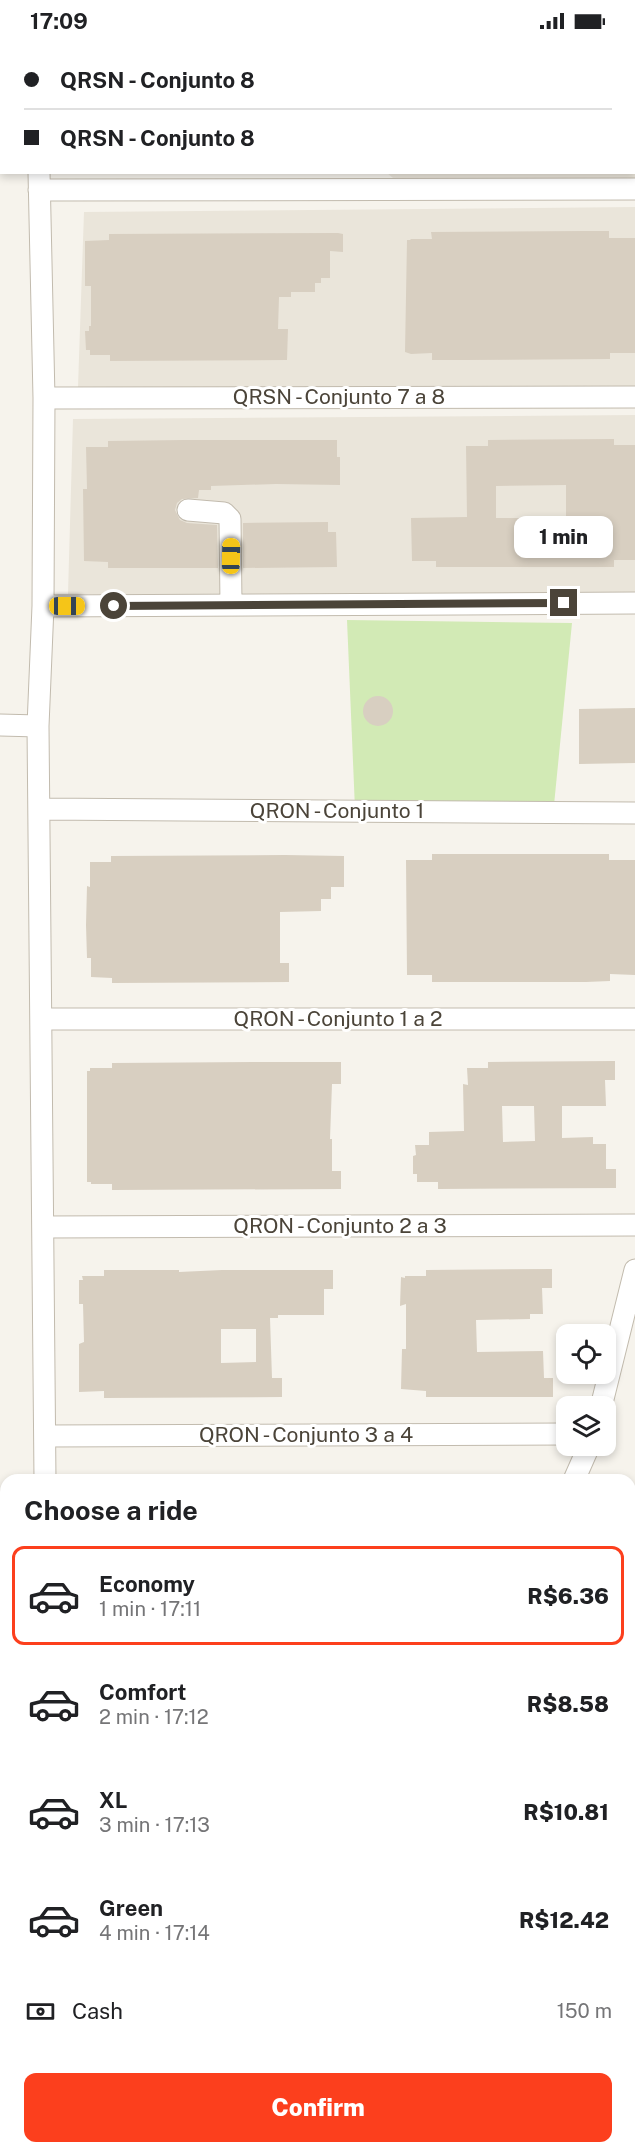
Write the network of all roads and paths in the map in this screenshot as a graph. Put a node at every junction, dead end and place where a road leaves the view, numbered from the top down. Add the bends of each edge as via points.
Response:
1 (39, 181) edge
2 (338, 181) edge
3 (635, 189) edge
4 (635, 397) edge
5 (44, 398) junction
6 (188, 510) dead end
7 (635, 603) edge
8 (43, 606) junction
9 (231, 606) junction
10 (0, 725) edge
11 (38, 726) junction
12 (39, 809) junction
13 (635, 813) edge
14 (42, 1019) junction
15 (635, 1019) edge
16 (635, 1225) edge
17 (44, 1227) junction
18 (635, 1270) edge
19 (604, 1396) edge
20 (556, 1434) edge
21 (45, 1436) junction
22 (585, 1456) edge
23 (45, 1474) edge
24 (577, 1474) edge

1 - 2 street
1 - 5 street
2 - 3 street
4 - 5 street, QRSN - Conjunto 7 a 8
5 - 8 street
6 - 9 street via 224,513 230,519
7 - 9 street
8 - 9 street
8 - 11 street
10 - 11 street
11 - 12 street
12 - 13 street, QRON - Conjunto 1
12 - 14 street
14 - 15 street, QRON - Conjunto 1 a 2
14 - 17 street
16 - 17 street, QRON - Conjunto 2 a 3
17 - 21 street
18 - 19 street
20 - 21 street, QRON - Conjunto 3 a 4
21 - 23 street
22 - 24 street

